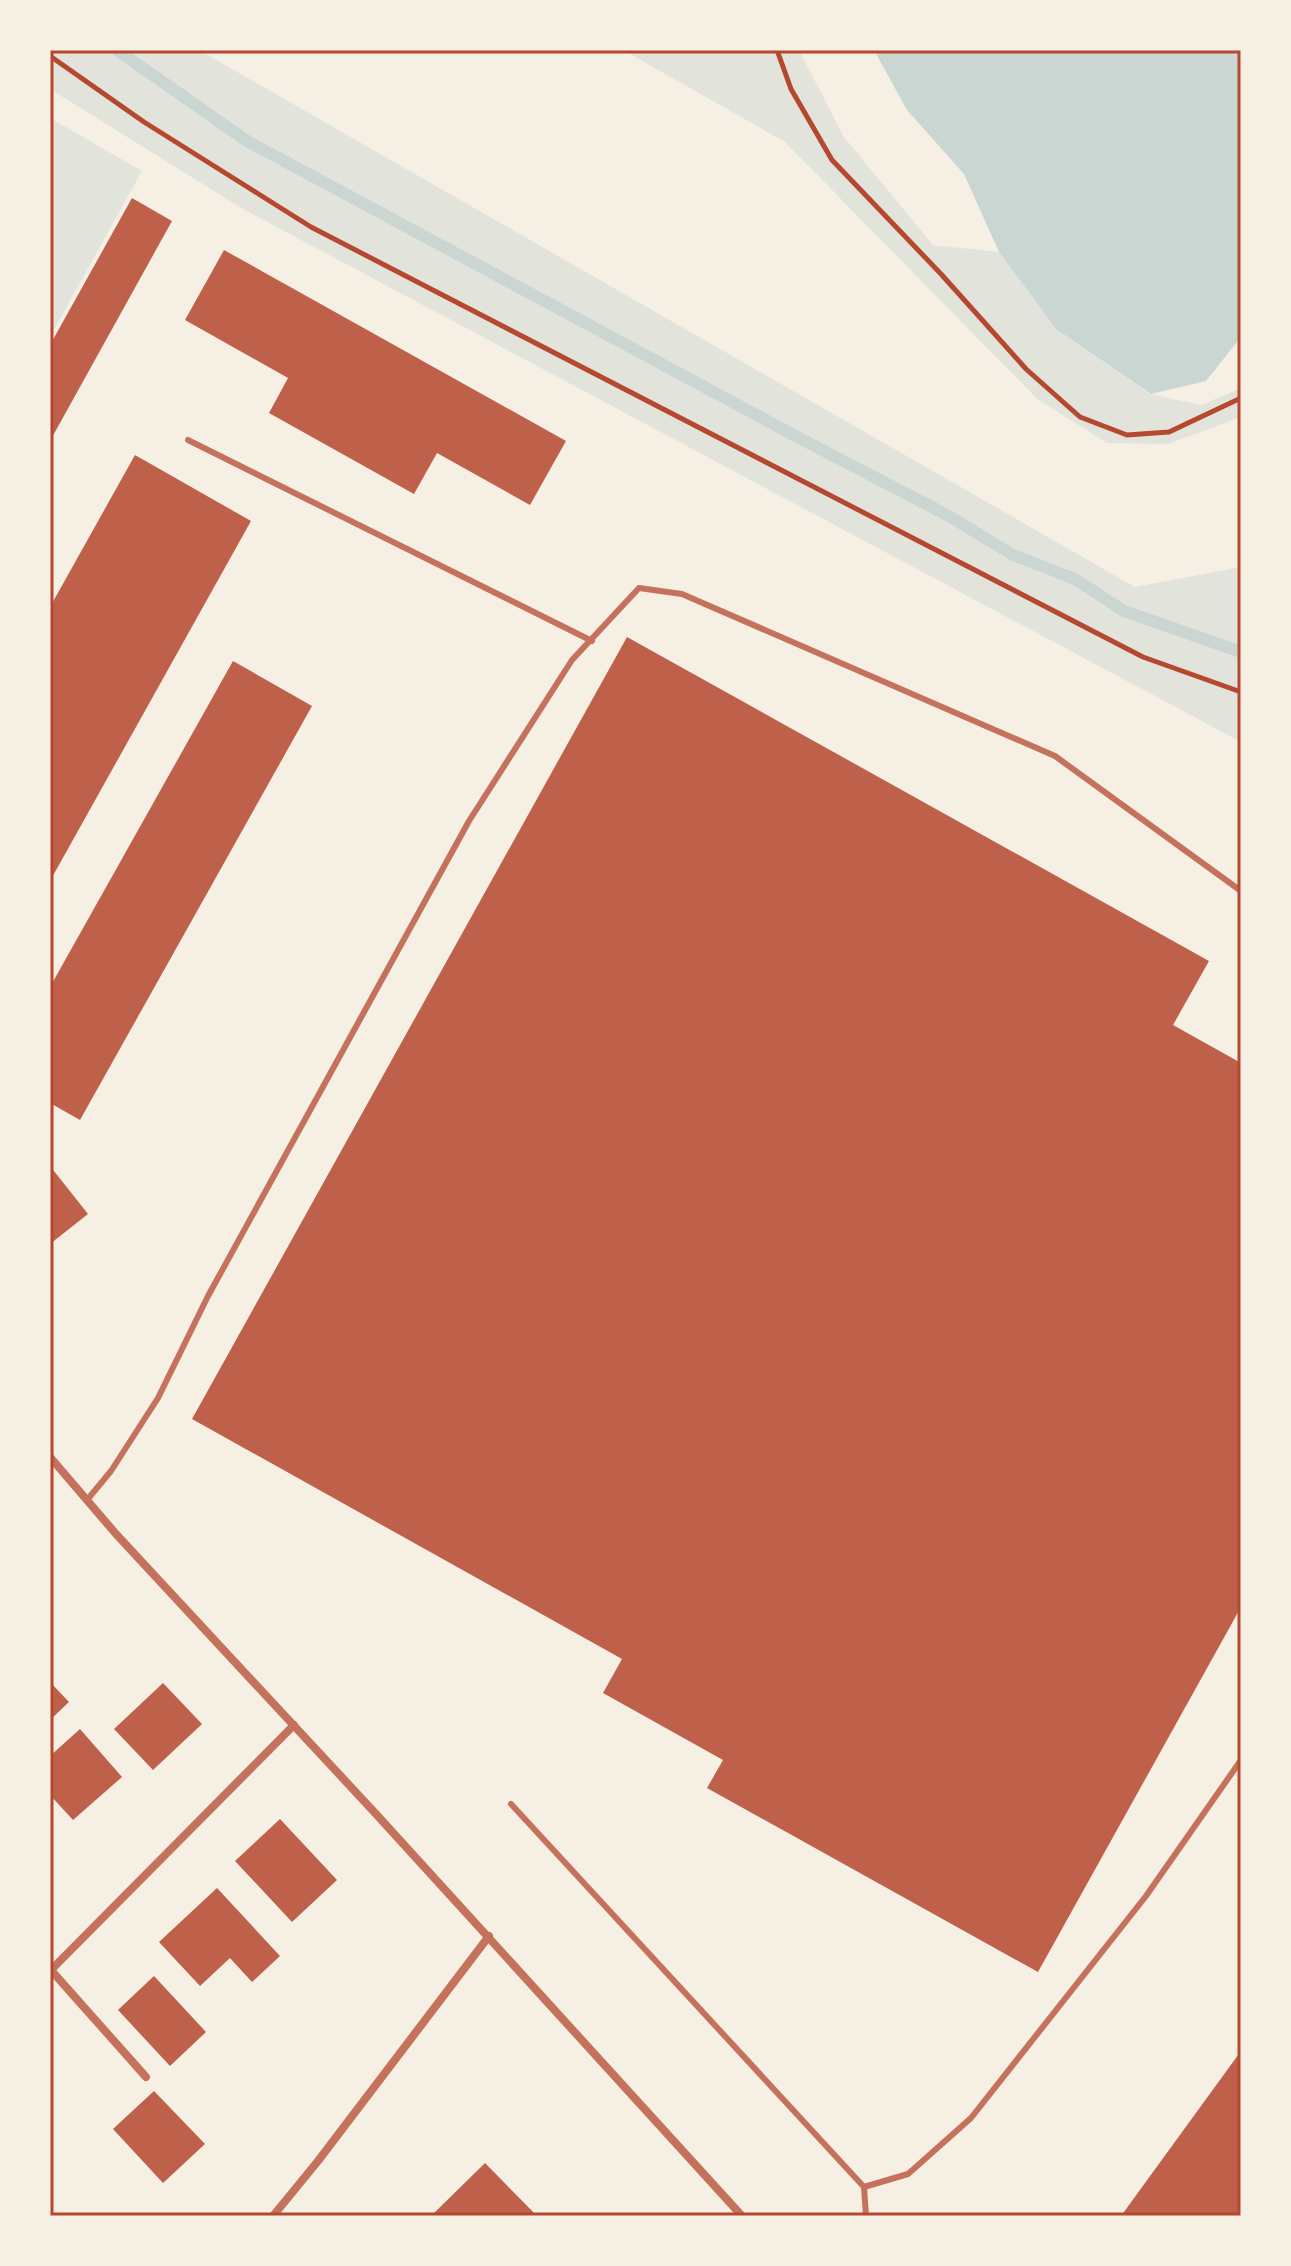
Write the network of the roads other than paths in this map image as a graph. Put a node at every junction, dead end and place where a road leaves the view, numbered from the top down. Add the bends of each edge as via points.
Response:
1 (188, 440) dead end
2 (592, 641) junction
3 (1241, 891) edge
4 (50, 1457) edge
5 (87, 1500) junction
6 (294, 1725) junction
7 (1241, 1760) edge
8 (511, 1804) dead end
9 (489, 1936) junction
10 (50, 1970) edge
11 (146, 2077) dead end
12 (864, 2187) junction
13 (273, 2216) edge
14 (742, 2216) edge
15 (866, 2216) edge

1 - 2 lane
2 - 3 lane via 639,588 682,594 1055,756
2 - 5 lane via 572,660 469,821 208,1296 158,1398
4 - 5 street
5 - 6 street
6 - 9 street
6 - 10 street
7 - 12 lane via 1146,1896 971,2118 908,2174
8 - 12 lane
9 - 13 street
9 - 14 street
10 - 11 street
12 - 15 lane

